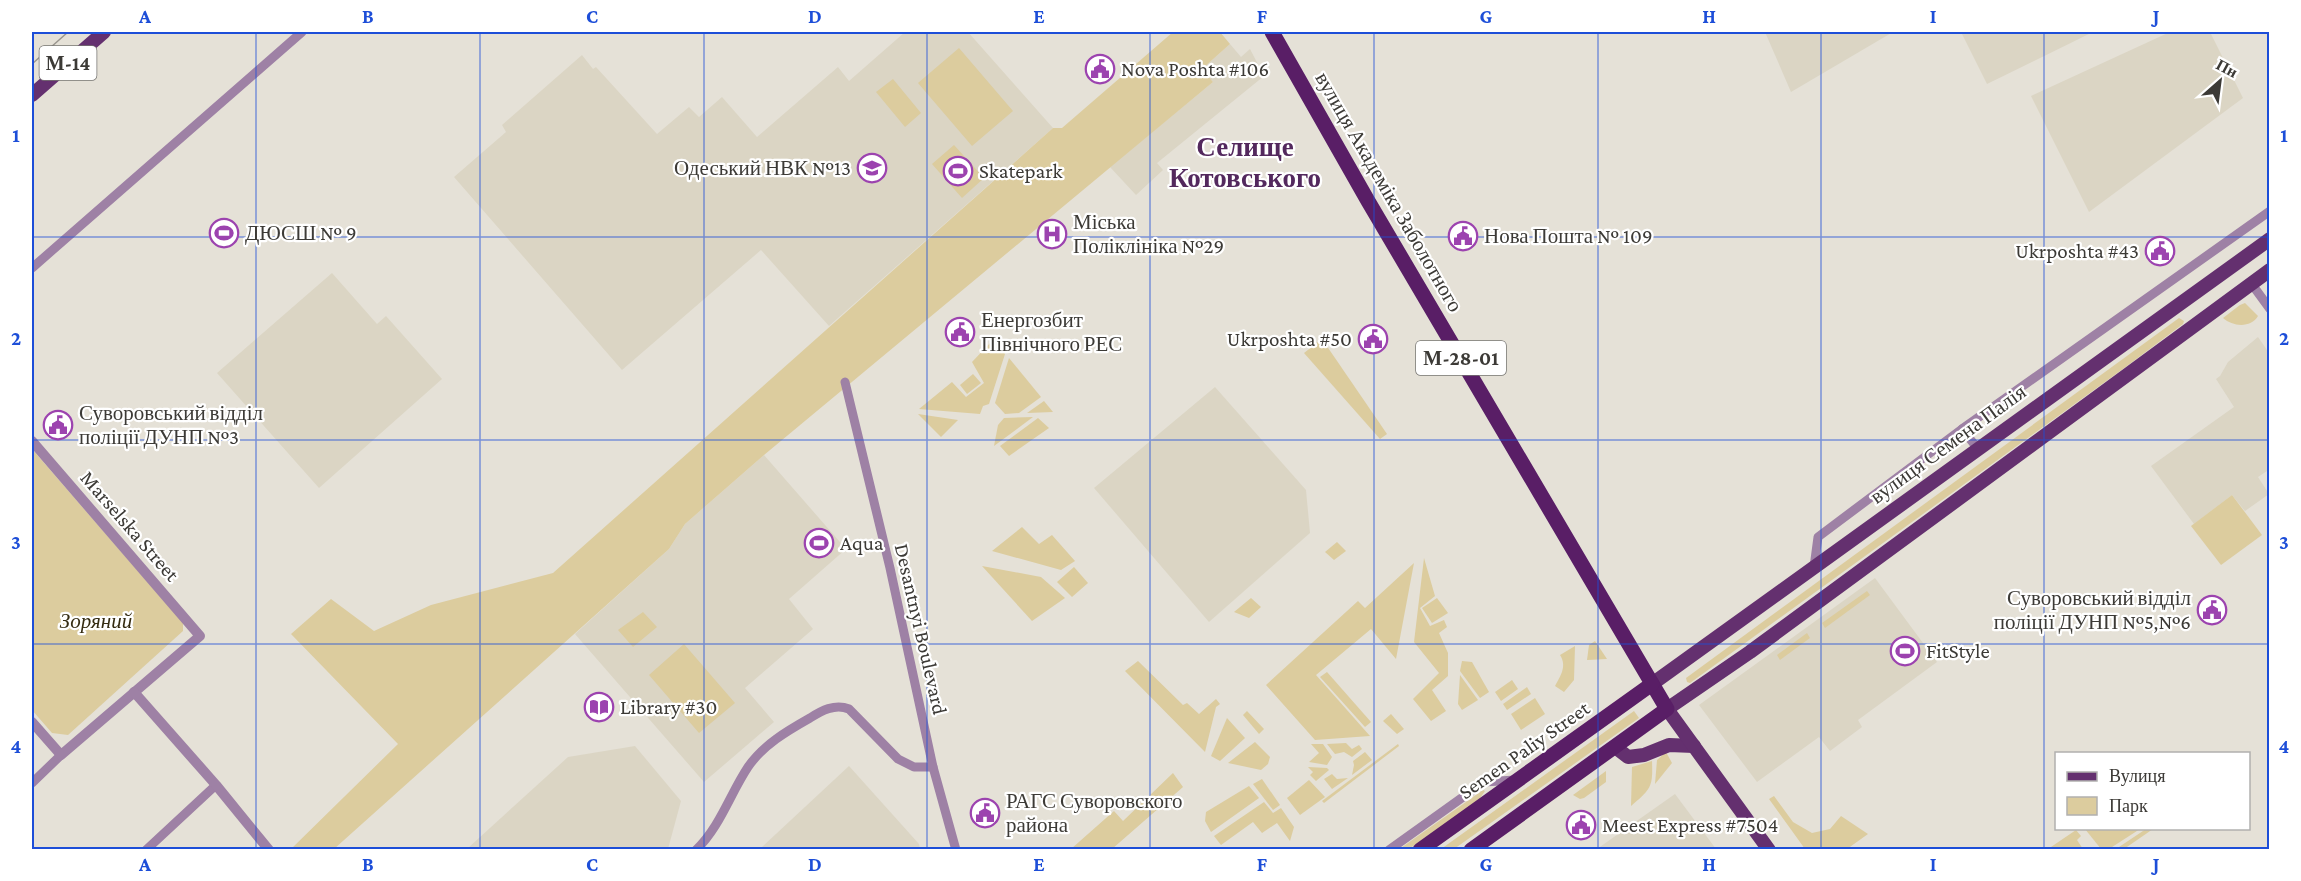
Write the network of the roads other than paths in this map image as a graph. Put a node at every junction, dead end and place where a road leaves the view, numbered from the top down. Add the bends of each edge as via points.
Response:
1 (104, 32) edge
2 (302, 32) edge
3 (1272, 32) edge
4 (32, 95) edge
5 (2270, 212) edge
6 (2270, 239) edge
7 (32, 268) edge
8 (2270, 270) edge
9 (2251, 283) junction
10 (2180, 302) junction
11 (2270, 309) edge
12 (2194, 323) junction
13 (845, 382) dead end
14 (1962, 429) junction
15 (32, 441) edge
16 (1978, 449) junction
17 (1814, 567) junction
18 (1652, 684) junction
19 (134, 692) junction
20 (1667, 709) junction
21 (32, 722) edge
22 (1694, 746) junction
23 (1615, 747) junction
24 (61, 756) junction
25 (933, 767) junction
26 (1518, 780) junction
27 (32, 783) edge
28 (216, 785) junction
29 (146, 849) edge
30 (269, 849) edge
31 (696, 849) edge
32 (956, 849) edge
33 (1389, 849) edge
34 (1420, 849) edge
35 (1471, 849) edge
36 (1769, 849) edge

1 - 4 main road, М-14
2 - 7 street
3 - 18 highway, вулиця Академіка Заболотного / М-28-01
5 - 14 street
6 - 10 main road, вулиця Семена Палія
8 - 9 main road
9 - 11 street
9 - 12 main road
10 - 12 main road
10 - 16 main road, вулиця Семена Палія
12 - 20 main road via 1750,652
13 - 25 street, Desantnyi Boulevard
14 - 16 street
14 - 17 street via 1818,537
15 - 19 street, Marselska Street via 200,636
16 - 17 main road, вулиця Семена Палія
17 - 18 main road, вулиця Семена Палія
18 - 20 highway, М-28-01
18 - 26 highway, Semen Paliy Street
19 - 24 street
19 - 28 street
20 - 22 main road
20 - 23 highway
21 - 24 street
22 - 23 main road via 1669,745 1628,757
22 - 36 main road
23 - 35 highway
24 - 27 street
25 - 31 street via 914,767 898,759 849,709 840,706 821,712 786,731 757,756
25 - 32 street, Desantnyi Boulevard
26 - 33 street via 1484,782
26 - 34 highway, Semen Paliy Street
28 - 29 street
28 - 30 street

